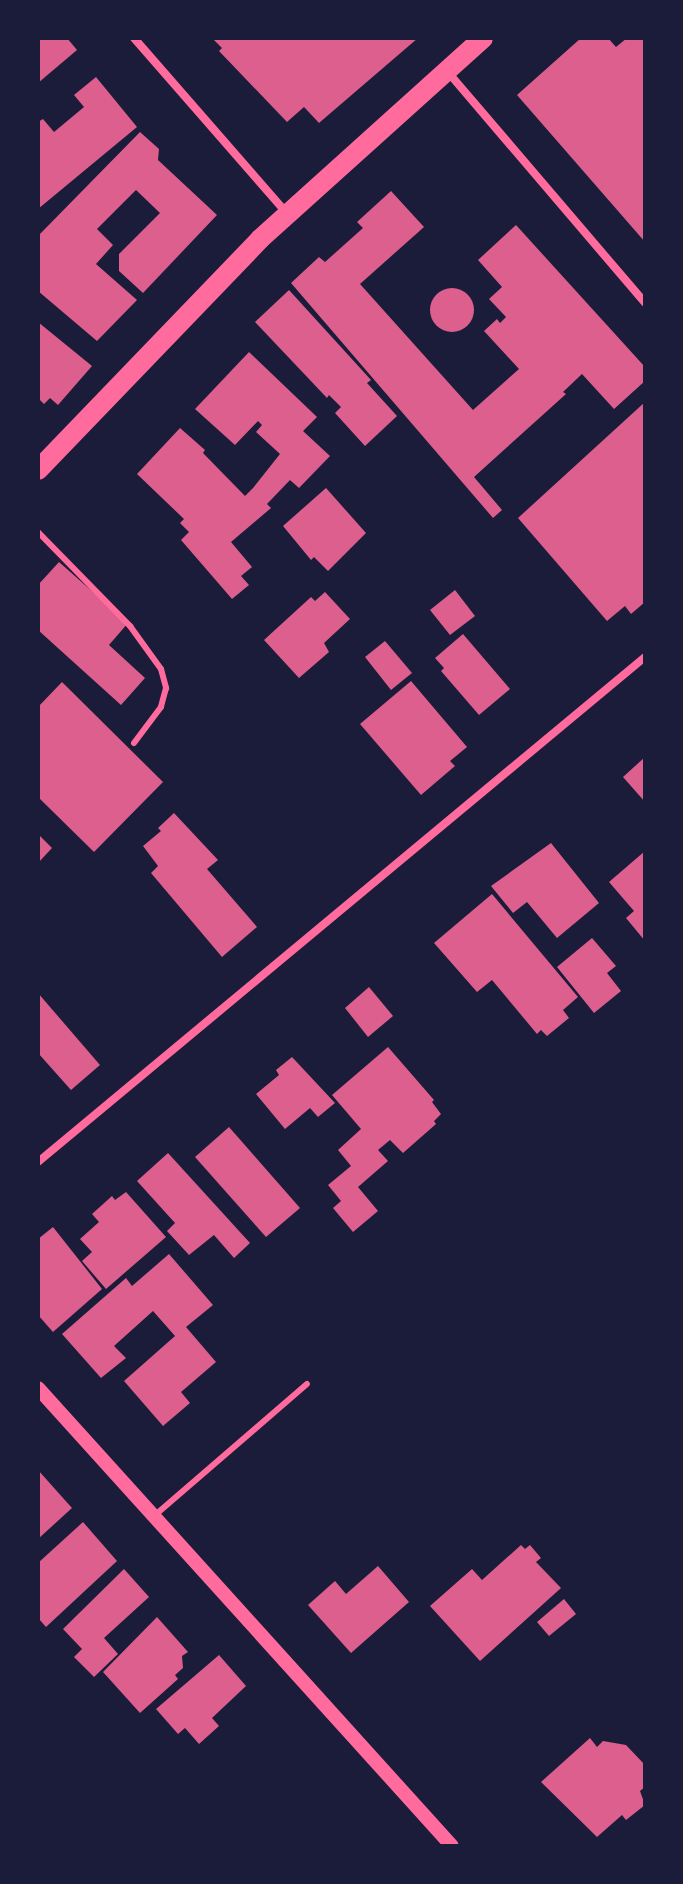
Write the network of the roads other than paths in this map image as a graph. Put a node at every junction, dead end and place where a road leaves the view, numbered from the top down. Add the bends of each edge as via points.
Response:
1 (134, 38) edge
2 (483, 38) edge
3 (447, 70) junction
4 (287, 213) junction
5 (645, 303) edge
6 (38, 470) edge
7 (38, 532) edge
8 (645, 657) edge
9 (134, 743) dead end
10 (38, 1162) edge
11 (307, 1384) dead end
12 (38, 1388) edge
13 (154, 1516) junction
14 (452, 1846) edge

1 - 4 street
2 - 3 main road
3 - 4 main road
3 - 5 street
4 - 6 main road
7 - 9 lane via 130,626 161,669 166,688 161,707
8 - 10 street
11 - 13 lane
12 - 13 street
13 - 14 street

